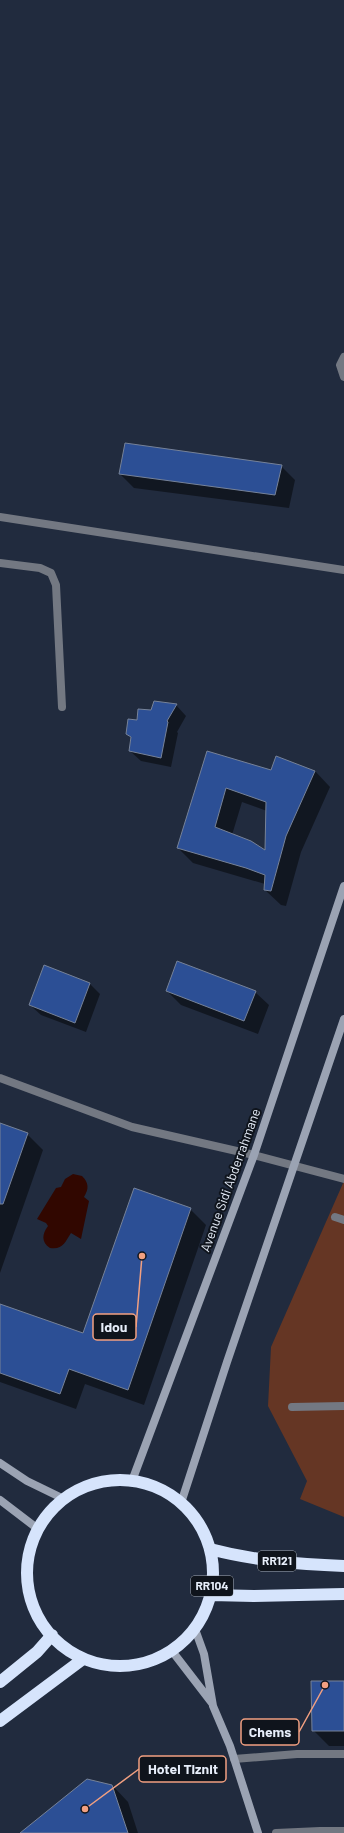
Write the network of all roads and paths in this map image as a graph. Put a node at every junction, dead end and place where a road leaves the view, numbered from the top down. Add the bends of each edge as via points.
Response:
1 (344, 357) edge
2 (344, 377) edge
3 (0, 517) edge
4 (0, 563) edge
5 (344, 570) edge
6 (62, 707) dead end
7 (344, 886) edge
8 (344, 1019) edge
9 (0, 1078) edge
10 (254, 1155) junction
11 (294, 1167) junction
12 (344, 1179) edge
13 (335, 1217) dead end
14 (344, 1220) edge
15 (344, 1406) edge
16 (292, 1407) dead end
17 (0, 1463) edge
18 (132, 1481) junction
19 (64, 1499) junction
20 (0, 1500) edge
21 (182, 1503) junction
22 (38, 1529) junction
23 (210, 1550) junction
24 (344, 1566) edge
25 (344, 1594) edge
26 (211, 1595) junction
27 (195, 1629) junction
28 (52, 1635) junction
29 (172, 1651) junction
30 (83, 1659) junction
31 (0, 1682) edge
32 (213, 1706) junction
33 (0, 1721) edge
34 (344, 1754) edge
35 (234, 1759) junction
36 (344, 1831) edge
37 (320, 1832) edge
38 (258, 1833) edge
39 (276, 1833) edge

1 - 2 street via 340,365
3 - 5 street
4 - 6 street via 40,568 51,573 56,585
7 - 10 street, Avenue Sidi Abderrahmane
8 - 11 street
9 - 10 street via 132,1127
10 - 11 street
10 - 18 street, Avenue Sidi Abderrahmane
11 - 12 street
11 - 21 street
13 - 14 street
15 - 16 street
17 - 19 street via 27,1481
18 - 19 highway, RR104 via 108,1481 84,1487
18 - 21 highway, RR104 via 158,1488
19 - 22 highway, RR104
20 - 22 street
21 - 23 highway, RR104 via 199,1524
22 - 28 highway, RR104 via 28,1560 27,1577 34,1608
23 - 24 highway, RR121 via 239,1557 296,1564
23 - 26 highway, RR104 via 213,1572
25 - 26 highway
26 - 27 highway, RR104
27 - 29 highway, RR104
27 - 32 street via 204,1654
28 - 30 highway, RR104 via 66,1649
28 - 31 highway via 37,1652
29 - 30 highway, RR104 via 129,1666 98,1664
29 - 32 street
30 - 33 highway
32 - 35 street
34 - 35 street via 297,1754
35 - 38 street
36 - 37 street
37 - 39 street

